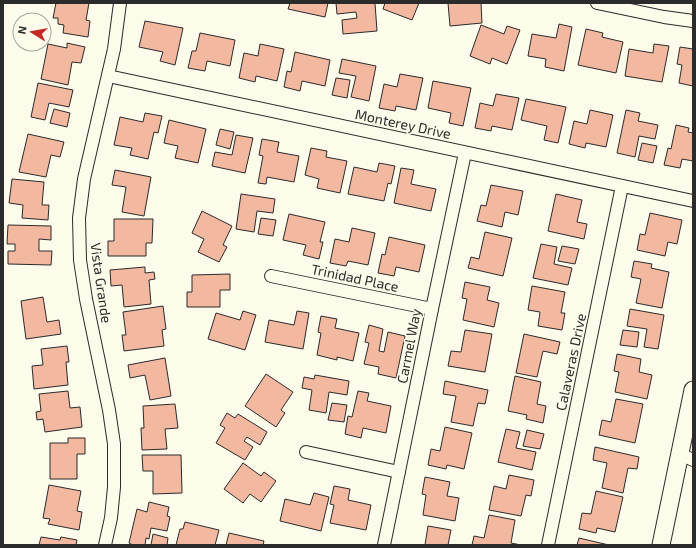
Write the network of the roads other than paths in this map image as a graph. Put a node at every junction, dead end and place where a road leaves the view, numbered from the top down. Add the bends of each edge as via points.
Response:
1 (120, 3) edge
2 (597, 3) edge
3 (693, 21) edge
4 (108, 76) junction
5 (465, 153) junction
6 (622, 186) junction
7 (693, 201) edge
8 (271, 276) dead end
9 (432, 310) junction
10 (693, 390) edge
11 (306, 452) dead end
12 (689, 456) edge
13 (399, 472) junction
14 (105, 545) edge
15 (384, 545) edge
16 (548, 545) edge
17 (661, 545) edge

1 - 4 street, Vista Grande
2 - 3 street
4 - 5 street, Monterey Drive
4 - 14 street, Vista Grande via 84,179 79,218 80,260 86,299 114,444 114,487
5 - 6 street, Monterey Drive
5 - 9 street, Carmel Way
6 - 7 street, Monterey Drive
6 - 16 street, Calaveras Drive
8 - 9 street, Trinidad Place
9 - 13 street, Carmel Way
10 - 12 main road
11 - 13 street
12 - 17 main road
13 - 15 street, Carmel Way

